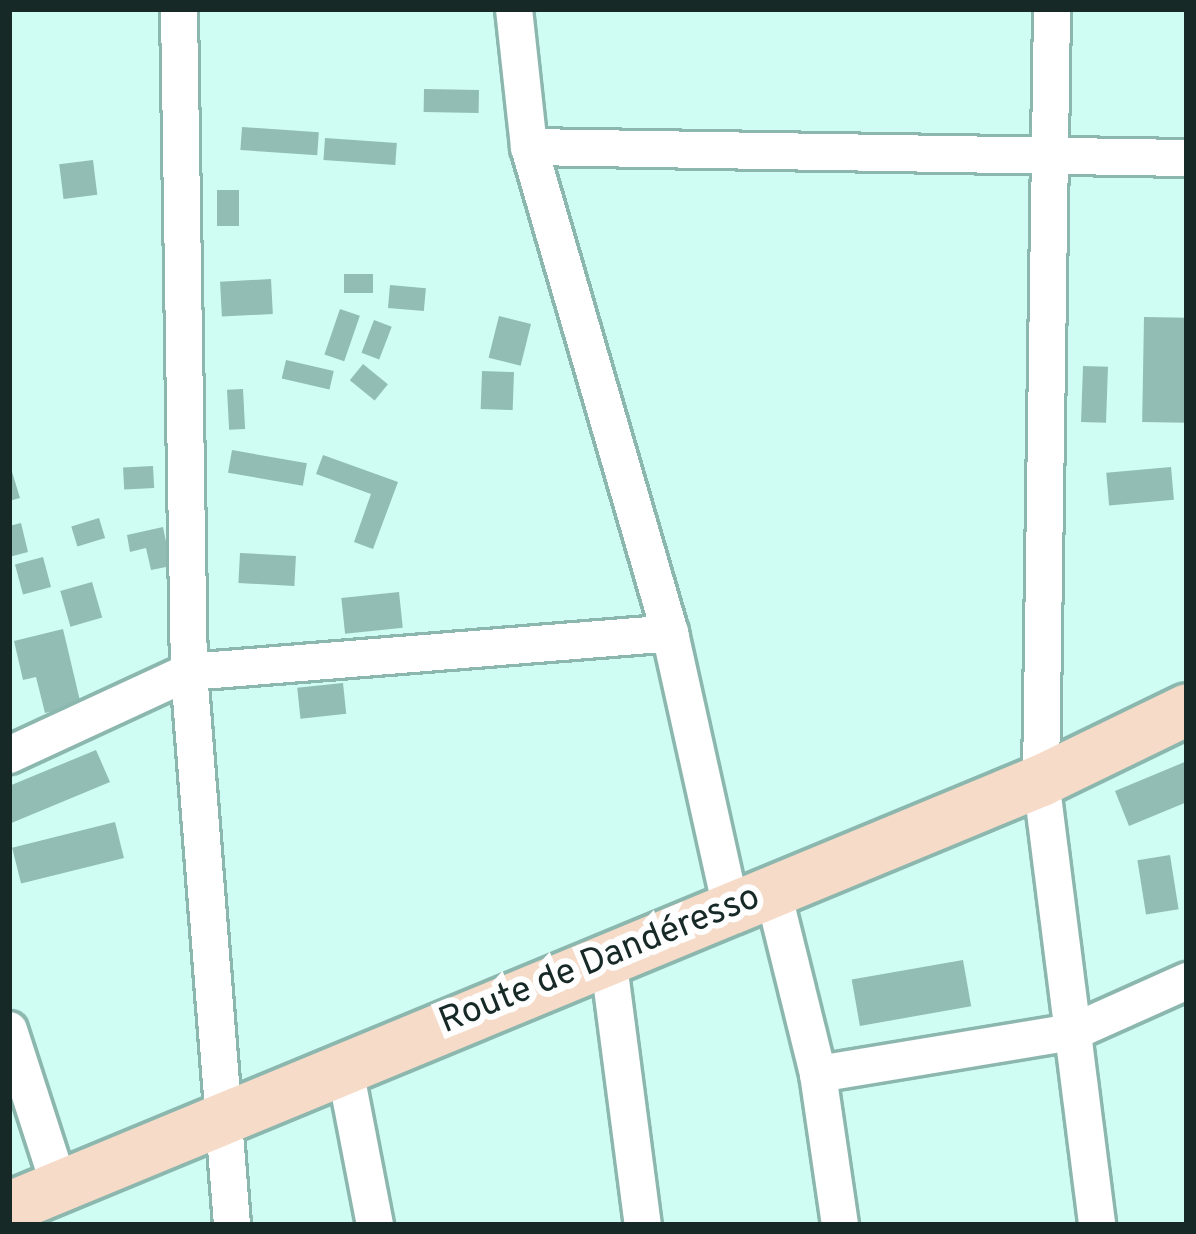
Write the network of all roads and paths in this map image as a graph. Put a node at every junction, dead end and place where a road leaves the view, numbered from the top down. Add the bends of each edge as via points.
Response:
1 (179, 9) edge
2 (514, 9) edge
3 (1052, 9) edge
4 (529, 147) junction
5 (1054, 150) junction
6 (1187, 158) edge
7 (670, 632) junction
8 (189, 672) junction
9 (1187, 709) edge
10 (9, 755) edge
11 (1041, 780) junction
12 (752, 900) junction
13 (608, 957) junction
14 (1187, 981) edge
15 (9, 1030) edge
16 (1073, 1032) junction
17 (344, 1064) junction
18 (818, 1074) junction
19 (220, 1116) junction
20 (58, 1185) junction
21 (9, 1207) edge
22 (232, 1225) edge
23 (375, 1225) edge
24 (643, 1225) edge
25 (840, 1225) edge
26 (1097, 1225) edge

1 - 8 street
2 - 4 street
3 - 5 street
4 - 5 street
4 - 7 street
5 - 6 street
5 - 11 street
7 - 8 street
7 - 12 street
8 - 10 street
8 - 19 street
9 - 11 street, Route de Dandéresso
11 - 12 street, Route de Dandéresso
11 - 16 street
12 - 13 street, Route de Dandéresso
12 - 18 street
13 - 17 street, Route de Dandéresso
13 - 24 street
14 - 16 street
15 - 20 street
16 - 18 street
16 - 26 street
17 - 19 street, Route de Dandéresso
17 - 23 street
18 - 25 street
19 - 20 street, Route de Dandéresso
19 - 22 street
20 - 21 street, Route de Dandéresso

